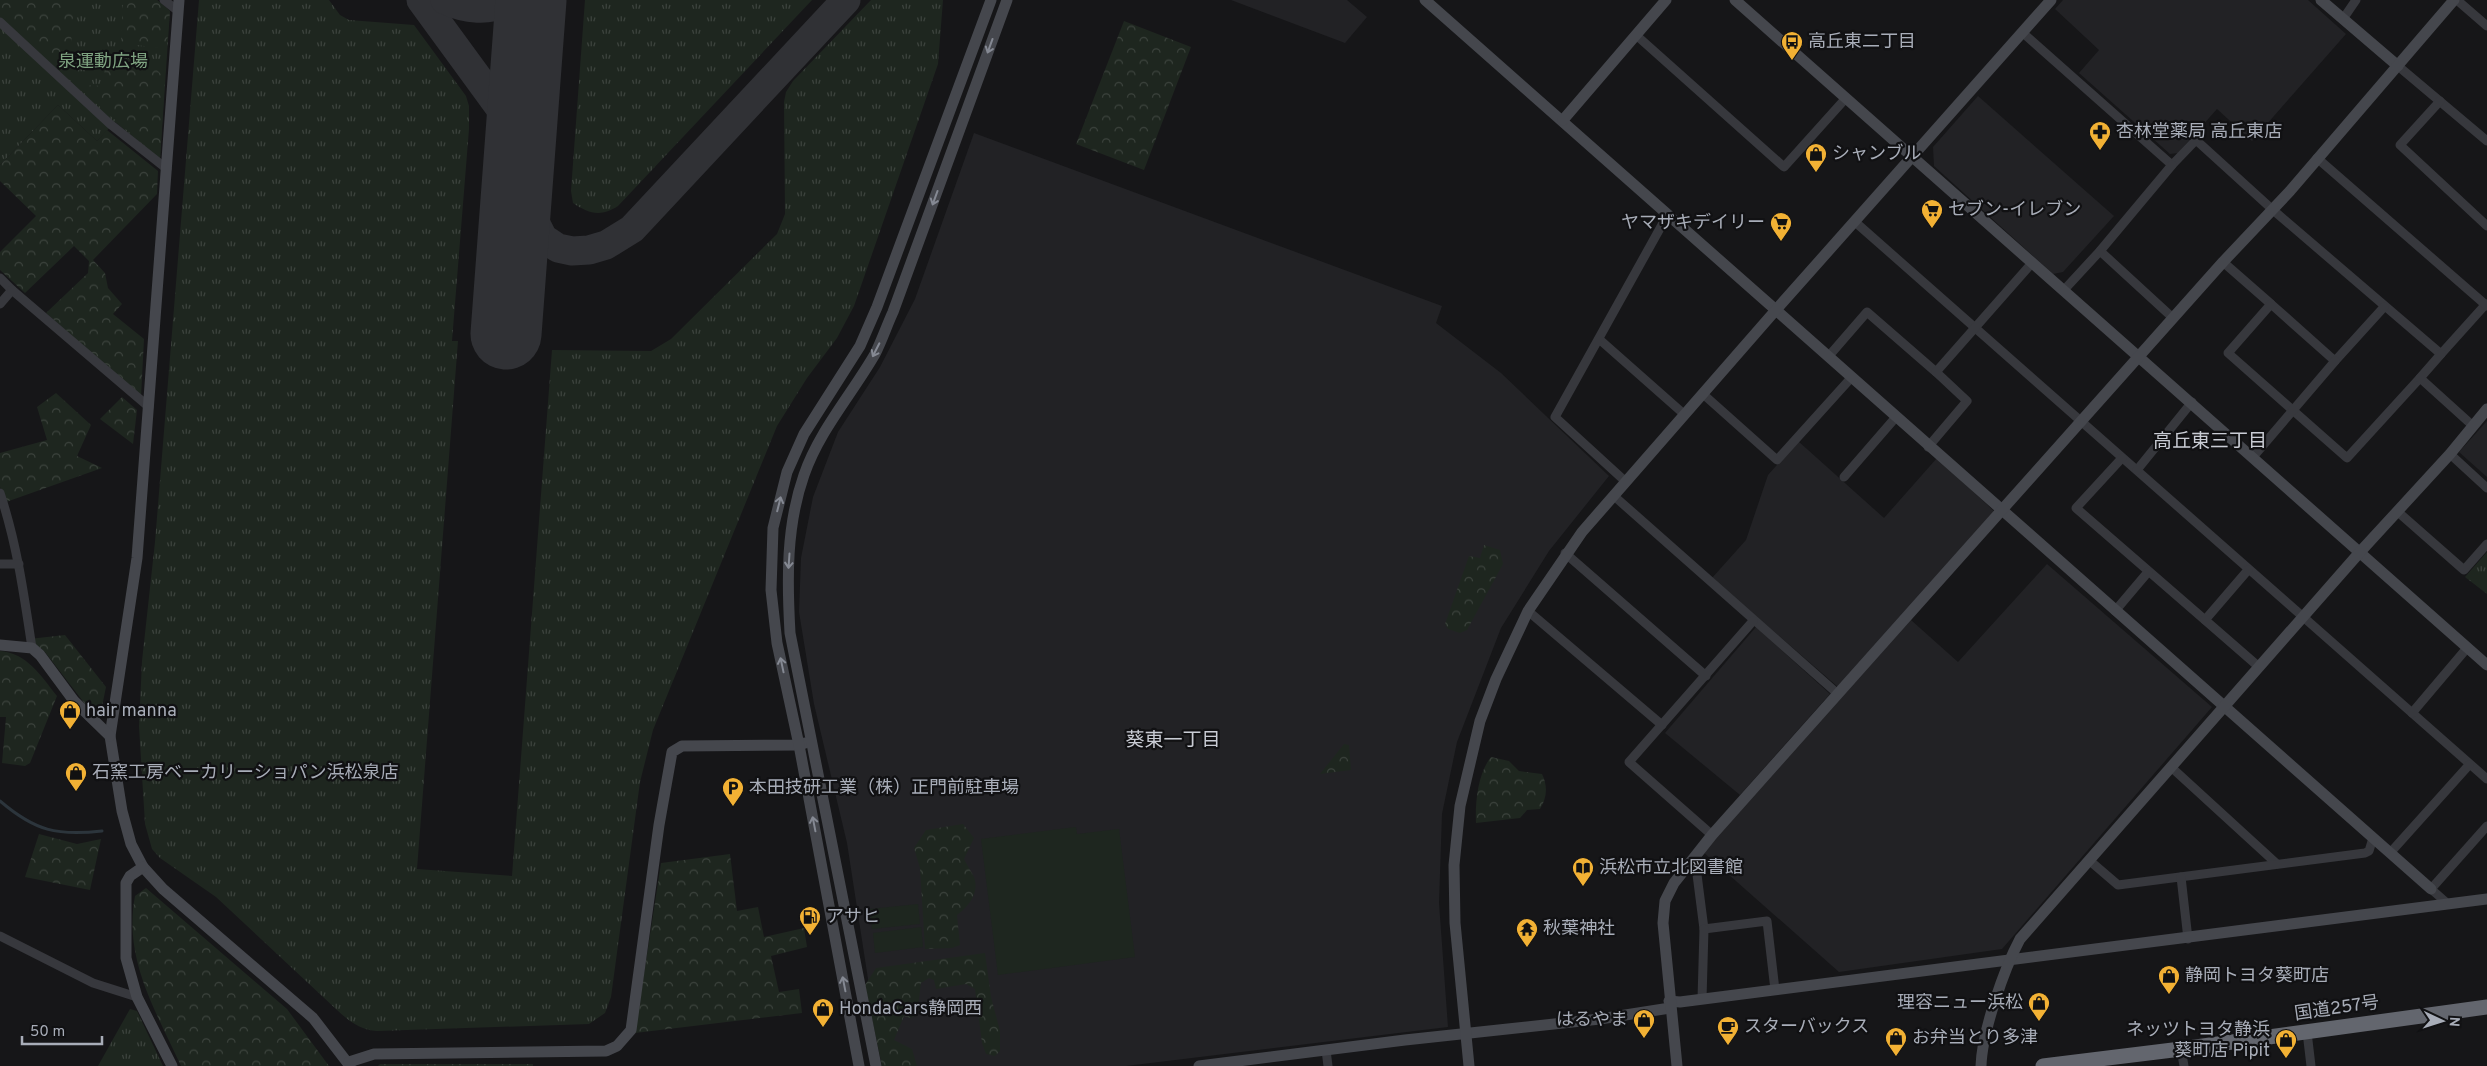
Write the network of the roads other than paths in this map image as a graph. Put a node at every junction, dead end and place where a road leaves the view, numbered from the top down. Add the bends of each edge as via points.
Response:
1 (164, 0) edge
2 (990, 0) edge
3 (1007, 0) edge
4 (1425, 0) edge
5 (1666, 0) edge
6 (1735, 0) edge
7 (2051, 0) edge
8 (2321, 0) edge
9 (2356, 0) edge
10 (2456, 0) edge
11 (178, 6) edge
12 (2343, 19) junction
13 (0, 22) edge
14 (2487, 26) edge
15 (2023, 33) junction
16 (1636, 35) junction
17 (2398, 66) junction
18 (1846, 98) junction
19 (2440, 101) junction
20 (1563, 120) junction
21 (2487, 141) edge
22 (1912, 155) junction
23 (2317, 158) junction
24 (2172, 165) junction
25 (167, 169) junction
26 (2273, 210) junction
27 (1668, 214) junction
28 (1854, 222) junction
29 (2487, 226) edge
30 (2100, 251) junction
31 (2223, 262) junction
32 (2032, 263) junction
33 (0, 278) edge
34 (12, 290) junction
35 (2064, 290) junction
36 (0, 304) edge
37 (2271, 304) junction
38 (2486, 305) edge
39 (2384, 307) junction
40 (1775, 310) junction
41 (2173, 318) junction
42 (1975, 329) junction
43 (1599, 339) junction
44 (2441, 354) junction
45 (1828, 357) junction
46 (2140, 357) junction
47 (2335, 360) junction
48 (1936, 372) junction
49 (1851, 378) junction
50 (2420, 378) junction
51 (1703, 394) junction
52 (2192, 402) junction
53 (149, 407) junction
54 (2487, 409) edge
55 (2293, 412) junction
56 (1685, 415) junction
57 (1896, 417) junction
58 (2080, 422) junction
59 (2472, 426) junction
60 (1928, 446) junction
61 (2450, 454) junction
62 (2252, 457) junction
63 (2122, 458) junction
64 (2137, 470) junction
65 (1844, 477) dead end
66 (1626, 482) junction
67 (2487, 488) edge
68 (0, 493) edge
69 (1614, 496) junction
70 (2001, 510) junction
71 (2398, 512) junction
72 (2487, 544) edge
73 (2360, 552) junction
74 (1565, 554) junction
75 (0, 564) edge
76 (19, 564) junction
77 (2248, 570) junction
78 (2148, 572) junction
79 (1528, 611) junction
80 (2115, 611) junction
81 (2302, 618) junction
82 (2205, 620) junction
83 (1754, 622) junction
84 (0, 645) edge
85 (32, 648) junction
86 (2467, 648) junction
87 (2487, 664) edge
88 (2258, 667) junction
89 (1706, 676) junction
90 (1838, 694) junction
91 (2222, 707) junction
92 (2412, 712) junction
93 (1662, 725) junction
94 (110, 736) junction
95 (812, 739) junction
96 (799, 745) junction
97 (2469, 764) junction
98 (2171, 767) junction
99 (2487, 780) edge
100 (2487, 826) edge
101 (1712, 835) junction
102 (2373, 838) junction
103 (2390, 853) junction
104 (1694, 860) junction
105 (2090, 861) junction
106 (2277, 864) junction
107 (143, 867) junction
108 (2181, 877) junction
109 (2430, 889) junction
110 (2487, 899) edge
111 (2448, 904) junction
112 (1704, 929) junction
113 (0, 936) edge
114 (2188, 938) junction
115 (2009, 960) junction
116 (1775, 990) junction
117 (137, 997) junction
118 (1702, 999) junction
119 (1669, 1005) junction
120 (2487, 1006) edge
121 (2307, 1032) junction
122 (1465, 1033) junction
123 (2181, 1049) junction
124 (1326, 1050) junction
125 (349, 1064) edge
126 (172, 1066) edge
127 (859, 1066) edge
128 (876, 1066) edge
129 (1198, 1066) edge
130 (1328, 1066) edge
131 (1469, 1066) edge
132 (1677, 1066) edge
133 (1981, 1066) edge
134 (2050, 1066) edge
135 (2184, 1066) edge
136 (2311, 1066) edge

1 - 11 street
96 -> 2 street via 777,642 771,590 773,528 787,472 804,434 860,346 877,307
3 -> 95 street via 876,352 820,441 804,475 791,526 787,584 790,633
4 - 20 street
5 - 16 street
6 - 18 street
7 - 15 street
8 - 12 street
9 - 12 street
10 - 14 street
10 - 17 street
11 - 25 street
12 - 17 street
13 - 25 street via 110,124
15 - 22 street
15 - 24 street
16 - 18 street via 1784,167
16 - 20 street
17 - 19 street
17 - 23 street
18 - 22 street
19 - 21 street
19 - 29 street via 2400,145
20 - 27 street
22 - 28 street
22 - 32 street
23 - 26 street
23 - 38 street
24 - 26 street via 2196,140
24 - 30 street
25 - 53 street
26 - 31 street
26 - 39 street
27 - 40 street
27 - 43 street
28 - 40 street
28 - 42 street
30 - 35 street
30 - 41 street
31 - 37 street
31 - 41 street
32 - 35 street
32 - 42 street
33 - 34 street
34 - 36 street
34 - 53 street
35 - 46 street
37 - 47 street
37 - 55 street via 2228,353
38 - 44 street
39 - 44 street
39 - 47 street
40 - 45 street
40 - 51 street
41 - 46 street
42 - 48 street
42 - 58 street
43 - 56 street
43 - 66 street via 1555,417
44 - 50 street
45 - 48 street via 1867,312
45 - 49 street
46 - 52 street
46 - 58 street
47 - 55 street
48 - 60 street via 1967,401
49 - 51 street via 1777,460
49 - 57 street
50 - 55 street via 2348,458
50 - 59 street
51 - 56 street
52 - 62 street
52 - 64 street
53 - 94 street via 138,558
54 - 59 street
55 - 62 street
56 - 66 street
57 - 60 street
57 - 65 street
58 - 63 street
58 - 70 street
59 - 61 street
60 - 70 street
61 - 67 street
61 - 71 street
62 - 73 street
63 - 64 street
63 - 78 street via 2076,508
64 - 77 street
66 - 69 street
68 - 76 street
69 - 74 street
69 - 83 street
70 - 80 street
70 - 90 street
71 - 72 street via 2464,570
71 - 73 street
73 - 81 street
73 - 86 street
74 - 79 street
74 - 89 street
75 - 76 street
76 - 85 street
77 - 81 street
77 - 82 street
78 - 80 street
78 - 82 street
79 - 93 street
79 - 122 street via 1480,721 1460,806 1454,865 1455,923
80 - 91 street
81 - 88 street
81 - 92 street
82 - 88 street
83 - 89 street
83 - 90 street
84 - 85 street
85 - 94 street via 74,701
86 - 87 street
86 - 92 street
88 - 91 street
89 - 93 street
90 - 101 street
91 - 98 street
91 - 102 street
92 - 97 street
93 - 101 street via 1629,762
94 - 107 street via 122,811
95 - 96 street
95 - 128 street
96 - 125 street via 682,746 672,752 631,1030 617,1046 606,1051 374,1054
127 -> 96 street
97 - 99 street
97 - 103 street
98 - 105 street
98 - 106 street
100 - 109 street
101 - 104 street
102 - 103 street
102 - 106 street via 2369,851 2365,853
103 - 109 street
104 - 112 street
104 - 119 street via 1665,901 1663,923
105 - 108 street via 2118,885
105 - 115 street via 2020,939
106 - 108 street
107 - 117 street via 126,883 125,902 125,948
107 - 125 street via 163,889 313,1018
108 - 114 street
109 - 111 street
110 - 111 street
111 - 114 street
112 - 116 street via 1767,921
112 - 118 street
113 - 117 street via 93,983
114 - 115 street
115 - 116 street
115 - 133 street
116 - 118 street
117 - 126 street
118 - 119 street
119 - 122 street via 1600,1019
119 - 132 street
120 - 121 highway, 国道257号
121 - 123 highway, 国道257号
121 - 136 street
122 - 124 street
122 - 131 street
123 - 134 highway, 国道257号
123 - 135 street
124 - 129 street
124 - 130 street

